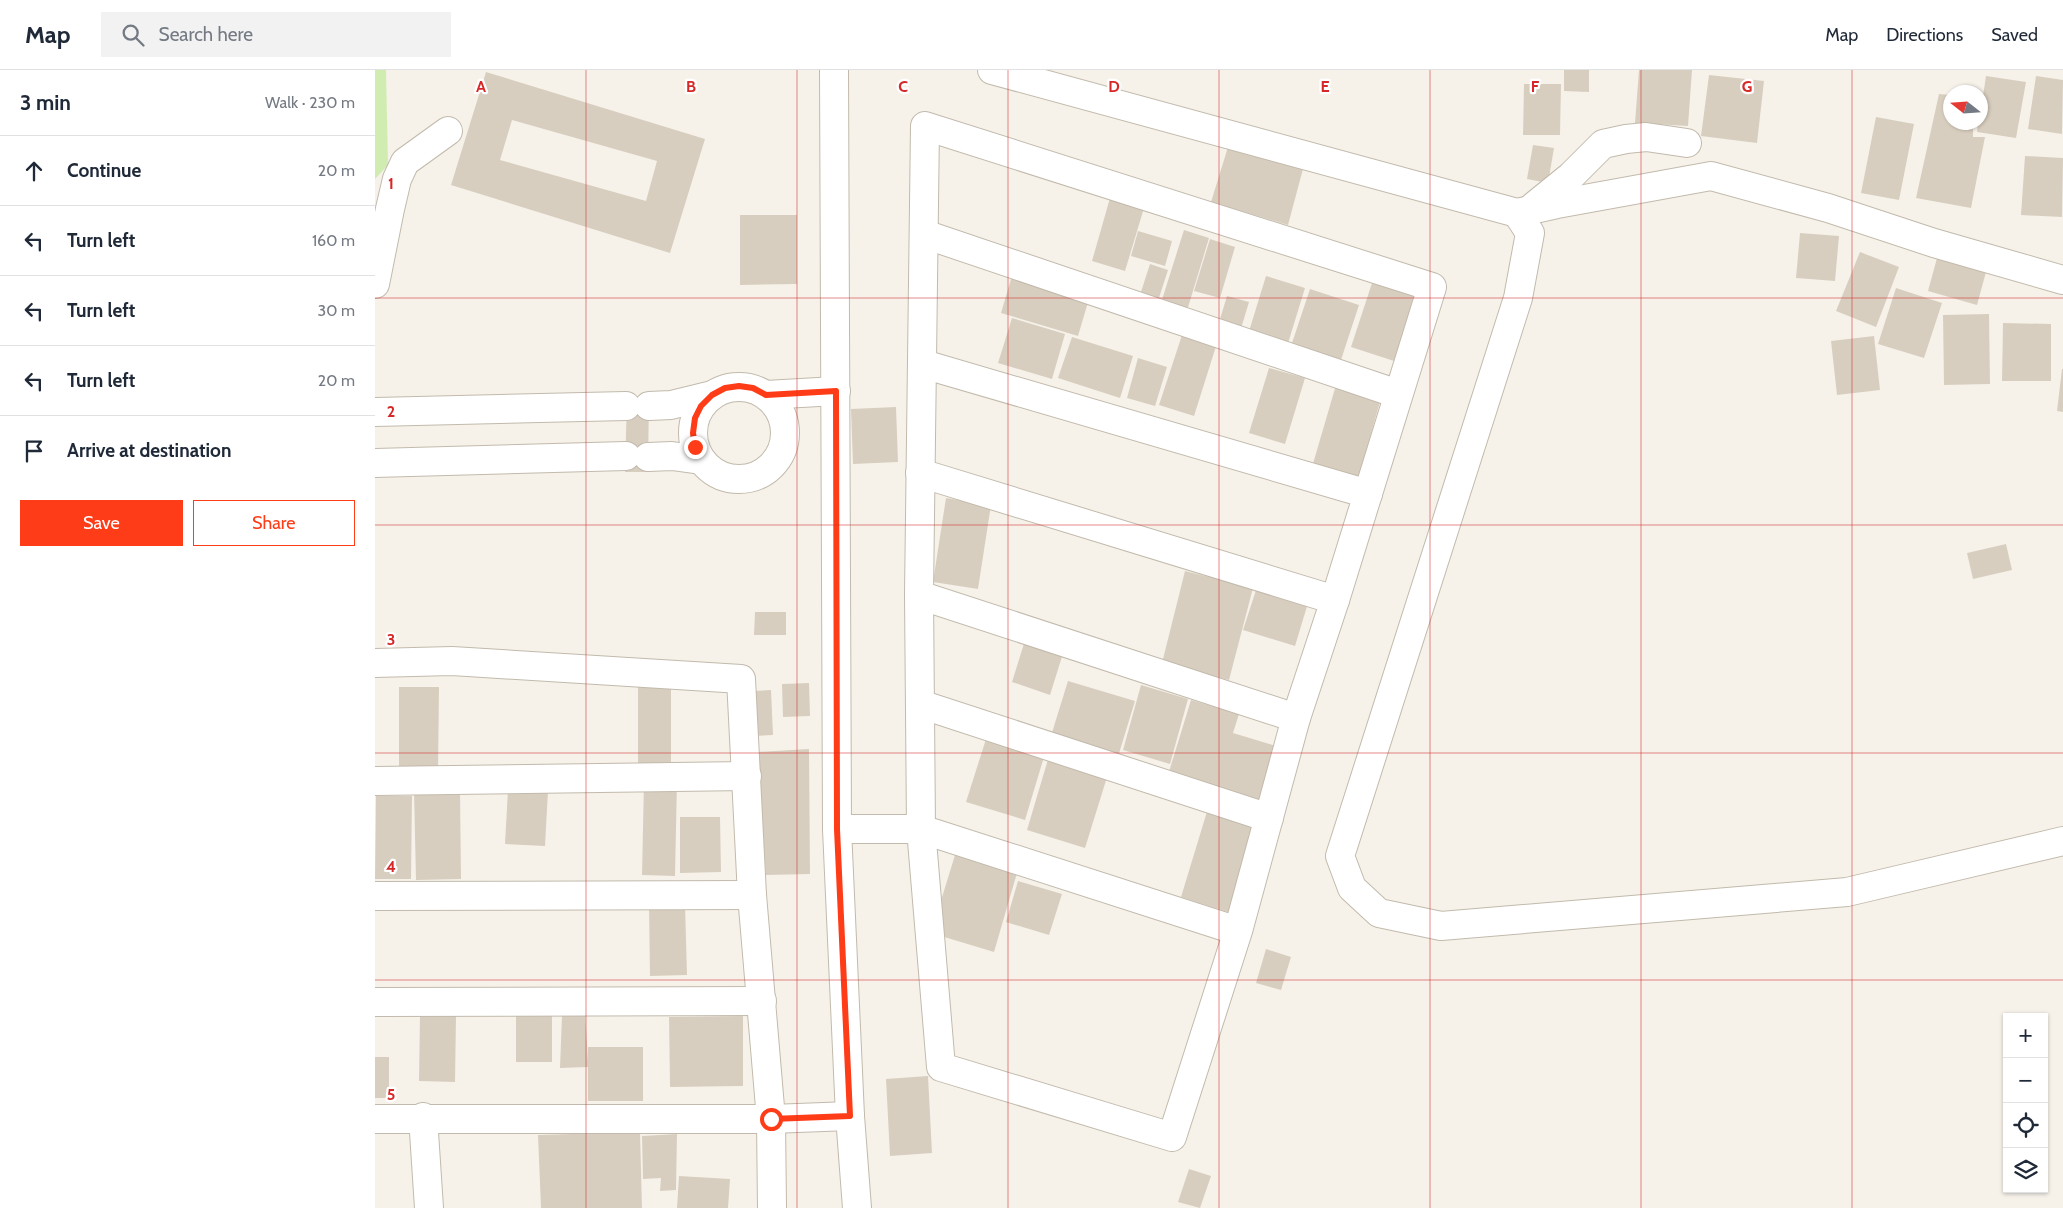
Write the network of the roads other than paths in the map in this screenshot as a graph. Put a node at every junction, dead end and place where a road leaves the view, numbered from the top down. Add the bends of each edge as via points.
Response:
1 (834, 70) edge
2 (992, 70) edge
3 (448, 131) dead end
4 (1687, 143) dead end
5 (1523, 212) junction
6 (924, 234) junction
7 (2063, 280) edge
8 (375, 284) edge
9 (923, 364) junction
10 (836, 391) junction
11 (1398, 394) junction
12 (712, 395) junction
13 (766, 395) junction
14 (375, 412) edge
15 (701, 460) junction
16 (375, 463) edge
17 (920, 473) junction
18 (1368, 494) junction
19 (919, 595) junction
20 (1335, 600) junction
21 (375, 663) edge
22 (920, 704) junction
23 (1297, 718) junction
24 (747, 776) junction
25 (375, 781) edge
26 (1269, 818) junction
27 (837, 829) junction
28 (921, 829) junction
29 (2063, 840) edge
30 (752, 895) junction
31 (375, 896) edge
32 (1238, 931) junction
33 (762, 1000) junction
34 (375, 1002) edge
35 (850, 1116) junction
36 (423, 1118) junction
37 (375, 1119) edge
38 (771, 1119) junction
39 (429, 1208) edge
40 (772, 1208) edge
41 (857, 1208) edge

1 - 10 street
2 - 5 street
3 - 8 street via 405,162 397,179
4 - 5 street via 1646,138 1603,144 1571,176
5 - 7 street via 1711,176
5 - 29 street via 1530,233 1518,298 1341,856 1352,888 1379,913 1441,926 1847,892
6 - 9 street
6 - 11 street
6 - 11 street via 925,126 1432,287
9 - 17 street
9 - 18 street
10 - 13 street
10 - 27 street
11 - 18 street
12 - 13 street via 725,388 739,386 753,388
12 - 14 street via 671,405
12 - 15 street via 695,418 693,433
13 - 15 street via 783,418 785,432 783,447 766,470 753,477 725,477
15 - 16 street via 672,456
17 - 19 street
17 - 20 street
18 - 20 street
19 - 22 street
19 - 23 street
20 - 23 street
21 - 24 street via 451,661 741,679
22 - 26 street
22 - 28 street
23 - 26 street
24 - 25 street
24 - 30 street
26 - 32 street
27 - 28 street
27 - 35 street
28 - 32 street
28 - 32 street via 941,1067 1172,1137
30 - 31 street
30 - 33 street
33 - 34 street
33 - 38 street
35 - 38 street
35 - 41 street
36 - 37 street
36 - 38 street
36 - 39 street
38 - 40 street

